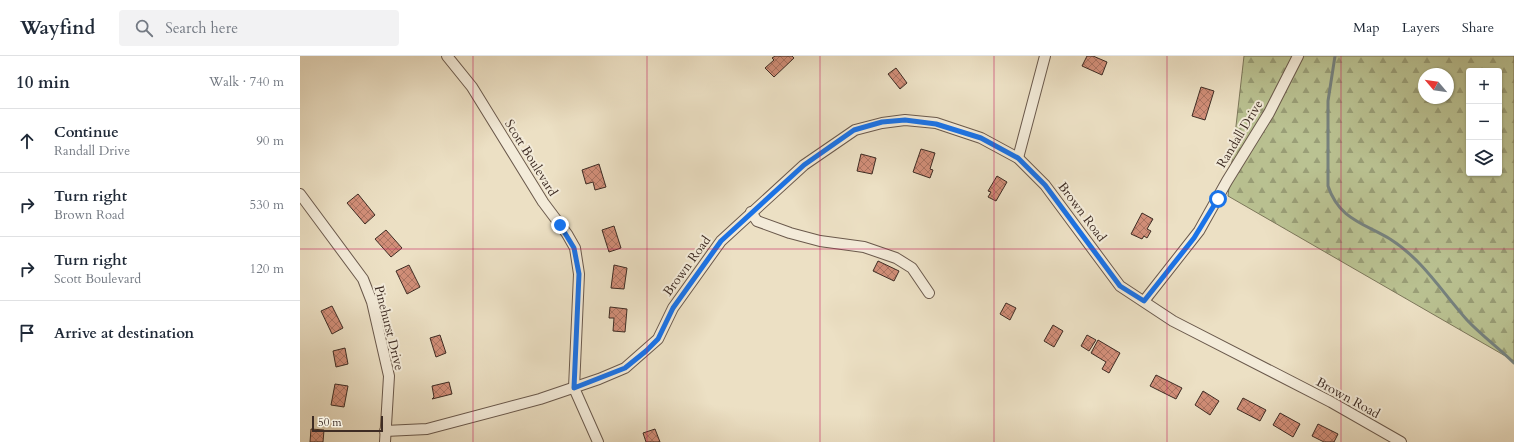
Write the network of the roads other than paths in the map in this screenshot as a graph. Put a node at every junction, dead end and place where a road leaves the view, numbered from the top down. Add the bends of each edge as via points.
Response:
1 (447, 56) edge
2 (1045, 56) edge
3 (1298, 56) edge
4 (1018, 158) junction
5 (300, 194) edge
6 (751, 212) junction
7 (929, 293) dead end
8 (1144, 301) junction
9 (574, 388) junction
10 (384, 431) junction
11 (385, 442) edge
12 (598, 442) edge
13 (1401, 442) edge

1 - 9 street, Scott Boulevard via 472,87 542,202 574,248 579,274
2 - 4 street
3 - 8 street, Randall Drive via 1269,113 1199,230
4 - 6 street, Brown Road via 981,138 936,124 905,120 882,122 854,130 835,143 804,165
4 - 8 street, Brown Road via 1045,185 1120,286
5 - 10 street, Pinehurst Drive via 363,279 372,302 389,376
6 - 7 street via 757,221 790,233 820,241 864,247 896,258 912,268
6 - 9 street, Brown Road via 721,241 673,308 658,339 625,368
8 - 13 street, Brown Road via 1173,321 1331,402
9 - 10 street, Brown Road via 553,396 427,429
9 - 12 street, Scott Boulevard
10 - 11 street, Pinehurst Drive

